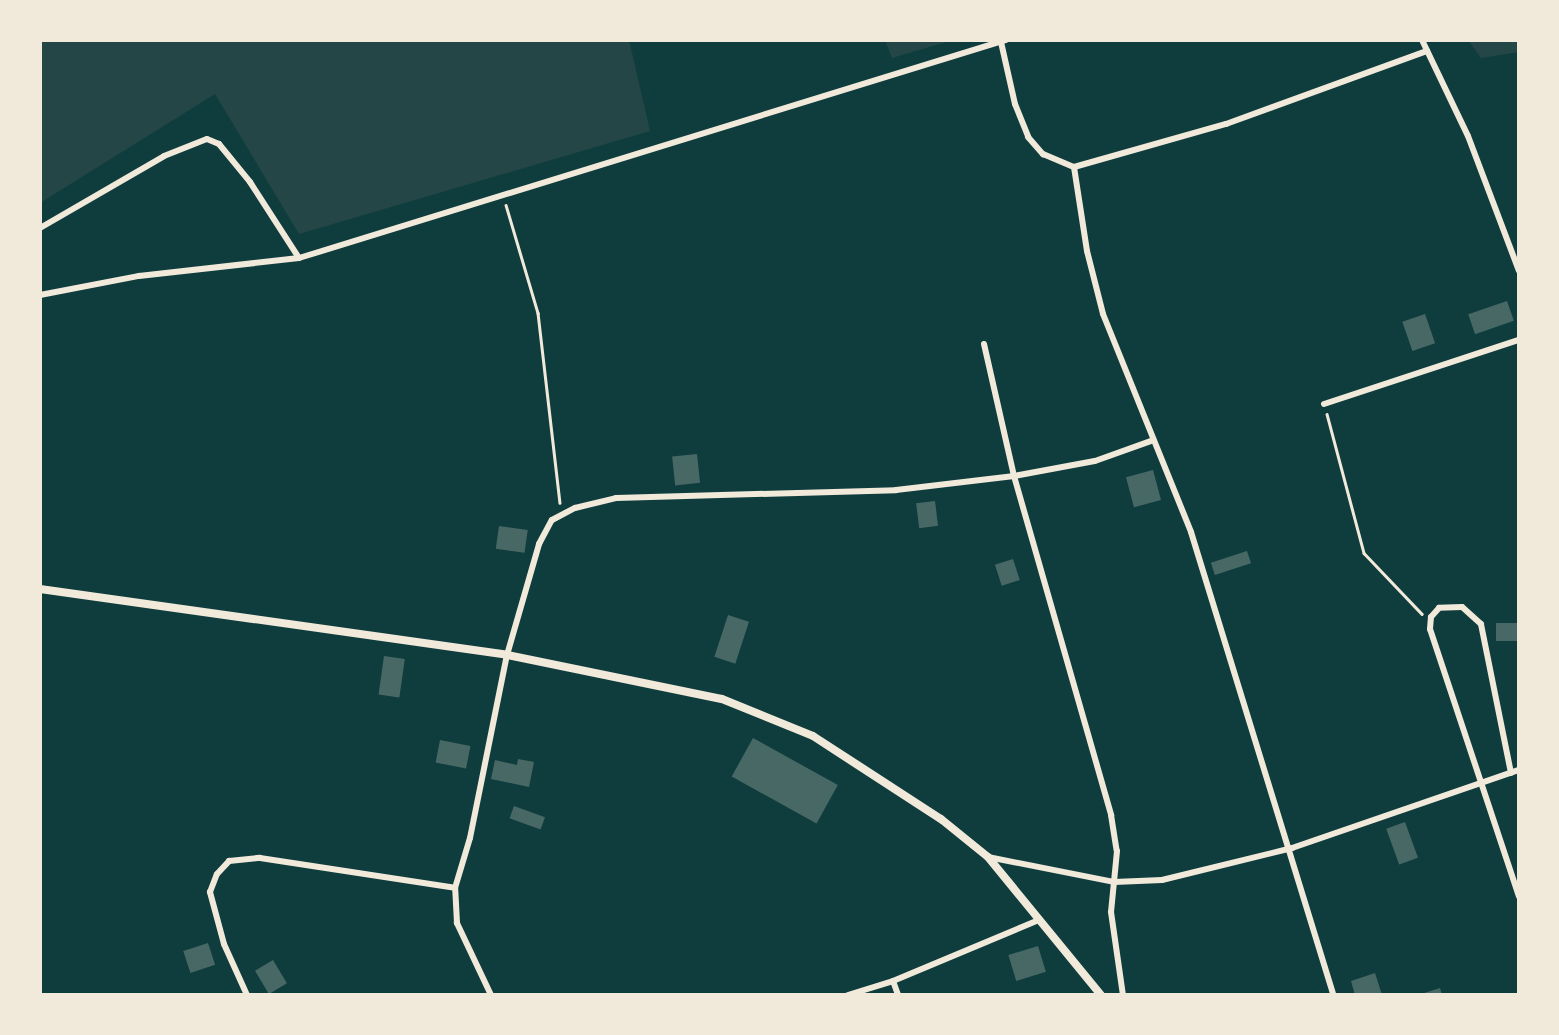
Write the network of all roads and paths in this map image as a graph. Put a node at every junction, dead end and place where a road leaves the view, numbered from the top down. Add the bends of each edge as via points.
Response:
1 (1422, 40) edge
2 (1004, 41) edge
3 (1427, 51) junction
4 (1074, 167) junction
5 (503, 195) junction
6 (40, 228) edge
7 (299, 258) junction
8 (1519, 271) edge
9 (40, 295) edge
10 (1519, 340) edge
11 (984, 344) dead end
12 (1324, 404) joint
13 (1151, 441) junction
14 (1014, 476) junction
15 (562, 514) junction
16 (40, 589) edge
17 (1429, 622) junction
18 (507, 655) junction
19 (1519, 770) edge
20 (1511, 773) junction
21 (1482, 779) junction
22 (1292, 848) junction
23 (988, 857) junction
24 (1114, 882) junction
25 (455, 888) junction
26 (1519, 897) edge
27 (1039, 920) junction
28 (893, 981) junction
29 (247, 995) edge
30 (491, 995) edge
31 (848, 995) edge
32 (898, 995) edge
33 (1101, 995) edge
34 (1122, 995) edge
35 (1334, 995) edge

1 - 3 street
2 - 4 street via 1015,103 1028,137 1043,154
2 - 5 street
3 - 4 street via 1226,124
3 - 8 street via 1468,135
4 - 13 street via 1094,283
5 - 7 street
5 - 15 path via 538,313
6 - 7 street via 164,156 207,139 219,144 250,181
7 - 9 street via 139,276
10 - 12 street
11 - 14 street
12 - 17 path via 1364,553
13 - 14 street via 1095,461
13 - 22 street via 1191,532
14 - 15 street via 896,490 616,498
14 - 24 street via 1111,816
15 - 18 street via 545,528
16 - 18 street
17 - 20 street via 1439,608 1452,606 1470,611 1481,624
17 - 21 street
18 - 23 street via 691,690 813,736 887,780
18 - 25 street via 470,838
19 - 20 street
20 - 21 street
21 - 22 street
21 - 26 street
22 - 24 street via 1163,880
22 - 35 street
23 - 24 street
23 - 27 street
24 - 34 street via 1111,912
25 - 29 street via 260,858 229,861 216,874 210,892 224,944
25 - 30 street via 457,923
27 - 28 street
27 - 33 street
28 - 31 street
28 - 32 street

